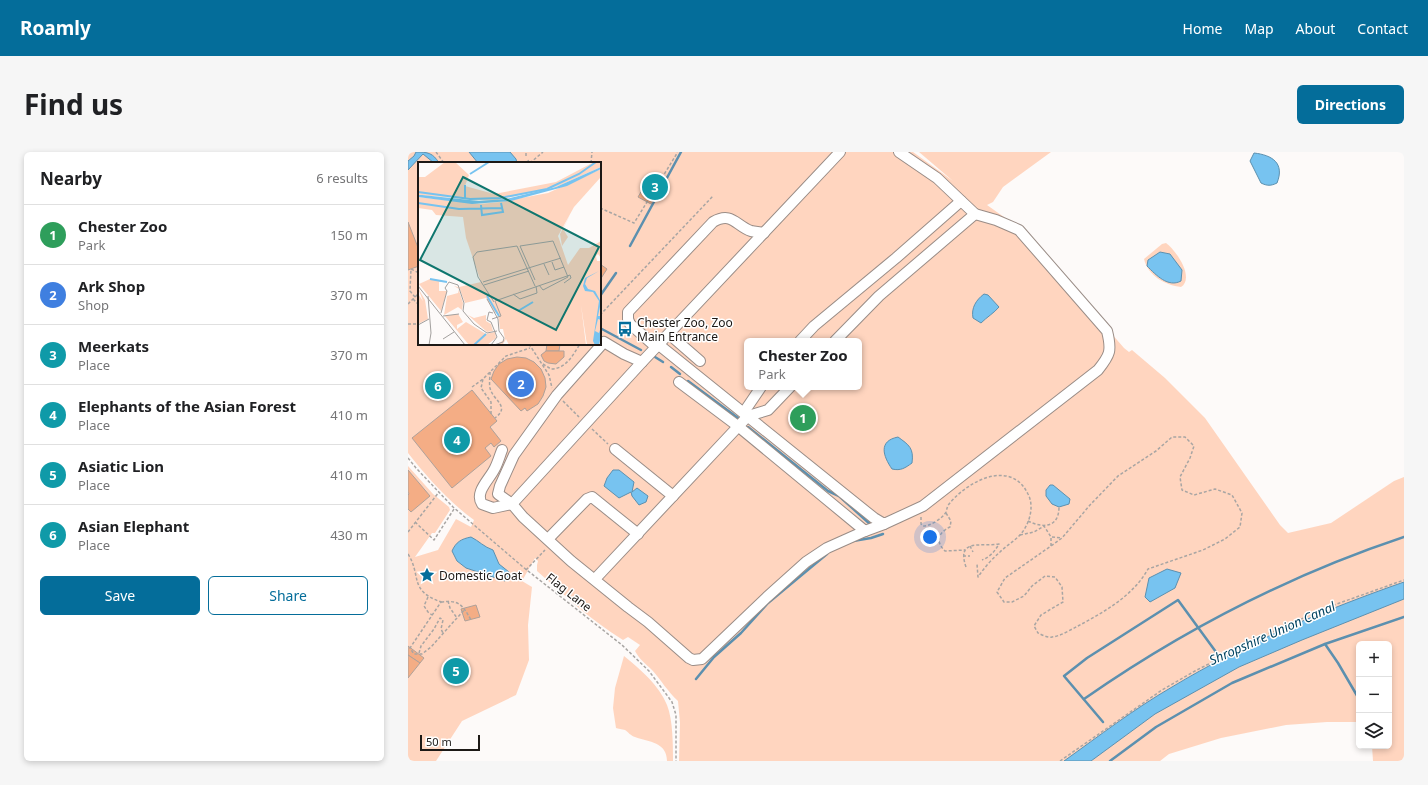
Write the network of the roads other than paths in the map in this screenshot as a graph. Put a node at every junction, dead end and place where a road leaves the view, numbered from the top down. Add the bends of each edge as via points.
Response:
1 (840, 152) edge
2 (899, 152) edge
3 (961, 201) junction
4 (974, 214) junction
5 (764, 233) junction
6 (669, 334) junction
7 (803, 338) edge
8 (838, 338) edge
9 (658, 346) junction
10 (700, 361) dead end
11 (642, 362) junction
12 (679, 382) dead end
13 (759, 390) edge
14 (787, 390) edge
15 (746, 414) junction
16 (739, 427) junction
17 (615, 449) dead end
18 (502, 450) dead end
19 (673, 496) junction
20 (512, 504) junction
21 (884, 524) junction
22 (865, 531) junction
23 (638, 534) junction
24 (550, 541) junction
25 (595, 580) junction

1 - 5 lane
2 - 3 lane via 937,178
3 - 4 lane
3 - 7 lane
4 - 8 lane via 879,296
4 - 21 lane via 1019,230 1107,331 1111,345 1107,358 1098,370 923,506
5 - 6 lane
5 - 9 lane via 752,231 734,220 720,218 713,222 633,306 628,312 630,324
6 - 9 lane
6 - 10 lane
9 - 11 lane
9 - 15 lane
11 - 20 lane
11 - 20 lane via 604,342 557,395 514,455 498,494
12 - 16 lane
13 - 15 lane
14 - 15 lane via 768,410
15 - 16 lane
15 - 21 lane
16 - 19 lane
16 - 22 lane
17 - 19 lane
18 - 20 lane via 479,497 482,504 493,508
19 - 23 lane
20 - 24 lane
21 - 22 lane
22 - 25 lane via 827,548 806,562 699,660 688,658
23 - 24 lane via 592,497 587,499
23 - 25 lane
24 - 25 lane

